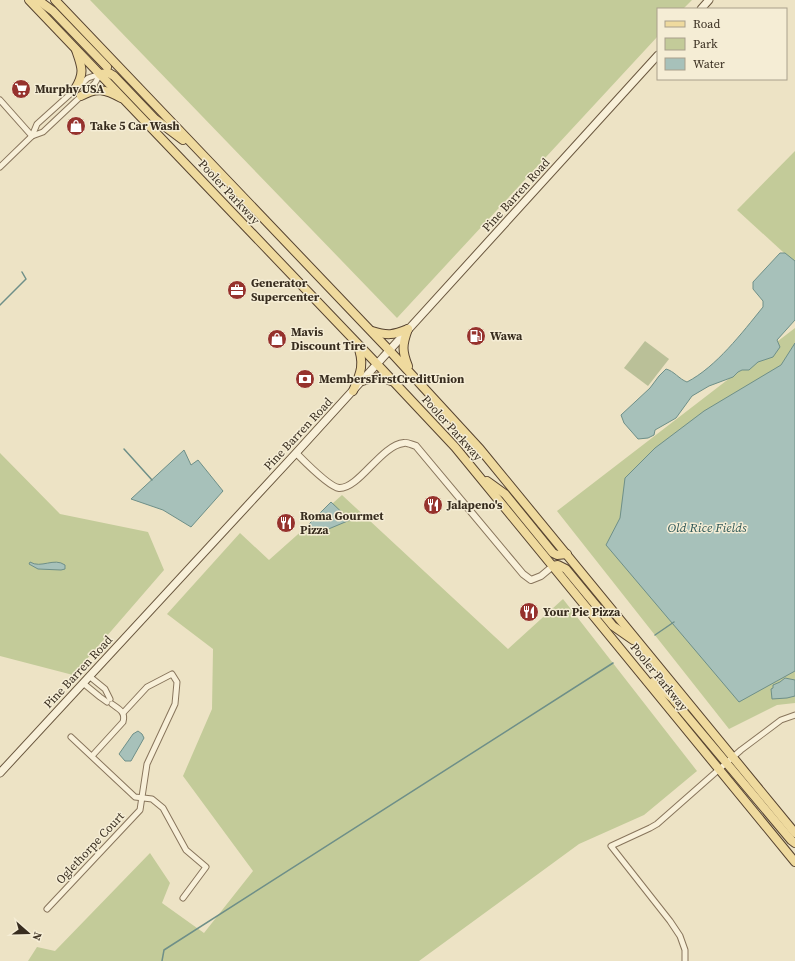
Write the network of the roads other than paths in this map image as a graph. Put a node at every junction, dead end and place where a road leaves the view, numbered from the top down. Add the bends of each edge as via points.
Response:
1 (29, 0) edge
2 (38, 0) edge
3 (55, 0) edge
4 (709, 0) edge
5 (702, 8) edge
6 (75, 48) junction
7 (657, 57) edge
8 (114, 61) junction
9 (107, 68) junction
10 (100, 74) junction
11 (75, 89) junction
12 (81, 96) junction
13 (0, 100) edge
14 (125, 100) junction
15 (32, 136) junction
16 (200, 152) junction
17 (0, 167) edge
18 (408, 329) junction
19 (372, 331) junction
20 (356, 342) junction
21 (390, 350) junction
22 (378, 364) junction
23 (409, 371) junction
24 (362, 381) junction
25 (396, 384) junction
26 (353, 391) junction
27 (296, 453) junction
28 (477, 474) junction
29 (567, 554) junction
30 (553, 566) junction
31 (640, 645) junction
32 (639, 671) junction
33 (89, 676) junction
34 (83, 683) junction
35 (110, 701) junction
36 (123, 713) junction
37 (795, 715) edge
38 (71, 737) dead end
39 (92, 756) junction
40 (730, 761) junction
41 (718, 770) junction
42 (0, 772) edge
43 (142, 798) junction
44 (795, 833) edge
45 (795, 843) edge
46 (795, 862) edge
47 (183, 898) dead end
48 (47, 909) dead end
49 (686, 961) edge

1 - 6 main road, Pooler Parkway
2 - 9 main road via 53,11
3 - 8 main road, Pooler Parkway
4 - 5 main road
6 - 10 main road, Pooler Parkway
6 - 11 main road via 82,67 81,79
7 - 18 main road, Pine Barren Road
8 - 9 street
8 - 16 main road, Pooler Parkway
9 - 10 street
10 - 11 street via 88,78
10 - 12 street via 95,83
10 - 14 main road, Pooler Parkway
10 - 16 main road via 109,73 114,76 155,119
11 - 15 street via 37,124
12 - 14 main road via 92,90 113,94
12 - 15 street via 43,132
13 - 15 street
14 - 20 main road, Pooler Parkway
15 - 17 street
16 - 19 main road, Pooler Parkway
18 - 19 main road via 389,335
18 - 21 main road, Pine Barren Road
18 - 23 main road via 403,354
19 - 21 main road, Pooler Parkway
20 - 22 main road, Pooler Parkway
20 - 26 main road via 362,361
21 - 22 main road, Pine Barren Road
21 - 23 main road, Pooler Parkway
22 - 24 main road, Pine Barren Road
22 - 25 main road, Pooler Parkway
23 - 29 main road, Pooler Parkway via 480,449
24 - 25 main road via 381,377
24 - 26 main road, Pine Barren Road
25 - 28 main road, Pooler Parkway
26 - 27 main road, Pine Barren Road
27 - 30 street via 330,484 338,488 349,486 393,446 404,442 416,446 523,574 531,580
27 - 33 main road, Pine Barren Road
28 - 29 main road via 505,494 553,553
28 - 30 main road, Pooler Parkway
29 - 31 main road, Pooler Parkway
30 - 31 main road via 558,565 566,569 613,626
30 - 32 main road, Pooler Parkway
31 - 40 main road, Pooler Parkway
32 - 40 main road via 672,698
32 - 41 main road, Pooler Parkway
33 - 34 main road, Pine Barren Road
33 - 35 street via 104,690
34 - 35 street via 102,699
34 - 42 main road, Pine Barren Road
35 - 36 street
36 - 39 street via 122,724
36 - 43 street, Oglethorpe Court via 149,685 172,674 176,679 175,707 147,764
37 - 40 street via 781,720
38 - 39 street
39 - 43 street via 135,797
40 - 41 street
40 - 44 main road, Pooler Parkway
40 - 45 main road
41 - 46 main road, Pooler Parkway
41 - 49 street via 657,824 611,846 680,936
43 - 47 street via 152,799 165,809 186,850 206,867
43 - 48 street, Oglethorpe Court via 141,808

